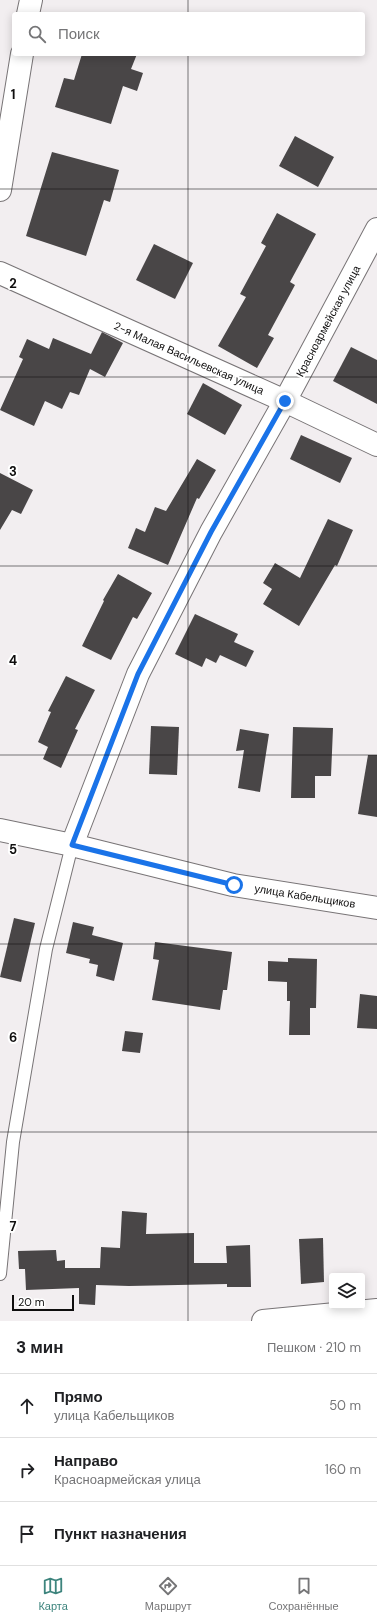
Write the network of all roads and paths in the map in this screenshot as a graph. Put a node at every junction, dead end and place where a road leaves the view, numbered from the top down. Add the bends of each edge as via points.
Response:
1 (30, 0) edge
2 (28, 12) edge
3 (22, 56) edge
4 (0, 190) edge
5 (377, 228) edge
6 (0, 273) edge
7 (285, 401) junction
8 (377, 445) edge
9 (0, 830) edge
10 (72, 845) junction
11 (377, 908) edge
12 (0, 1274) edge
13 (377, 1310) edge
14 (263, 1321) edge

1 - 2 street
3 - 4 street
5 - 7 street, Красноармейская улица
6 - 7 street, 2-я Малая Васильевская улица
7 - 8 street, 2-я Малая Васильевская улица
7 - 10 street, Красноармейская улица via 211,532 138,674
9 - 10 street, улица Кабельщиков
10 - 11 street, улица Кабельщиков via 234,885
10 - 12 lane via 46,949 29,1044 13,1142
13 - 14 street

